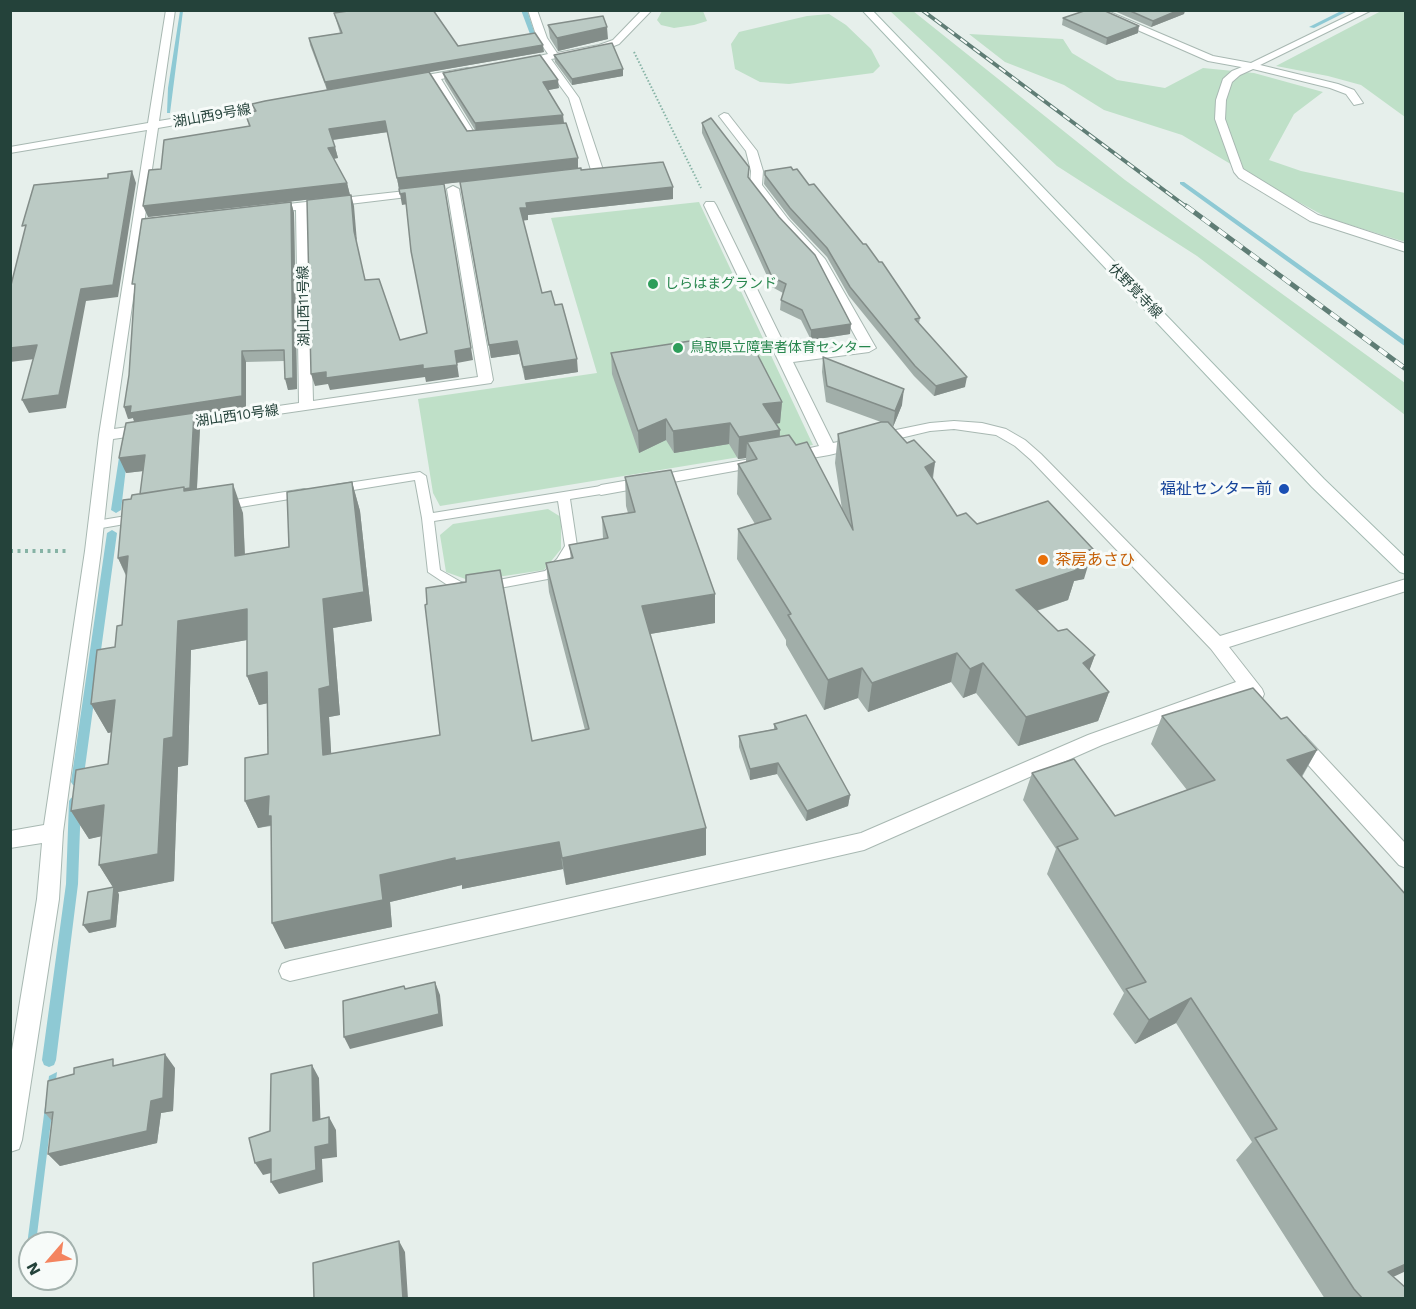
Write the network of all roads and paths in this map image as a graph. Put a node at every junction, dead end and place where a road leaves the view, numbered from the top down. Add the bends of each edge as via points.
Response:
1 (171, 10) edge
2 (532, 10) edge
3 (648, 10) edge
4 (866, 10) edge
5 (1096, 10) edge
6 (1368, 10) edge
7 (618, 41) junction
8 (549, 57) junction
9 (501, 65) edge
10 (1252, 66) junction
11 (479, 69) edge
12 (435, 77) junction
13 (400, 83) edge
14 (294, 101) edge
15 (1358, 103) dead end
16 (724, 116) dead end
17 (153, 126) junction
18 (494, 136) edge
19 (10, 150) edge
20 (564, 177) edge
21 (701, 188) dead end
22 (710, 205) dead end
23 (302, 206) junction
24 (256, 211) edge
25 (1406, 248) edge
26 (784, 359) junction
27 (306, 406) junction
28 (106, 435) junction
29 (829, 450) junction
30 (602, 490) joint
31 (563, 496) junction
32 (212, 507) edge
33 (154, 516) edge
34 (428, 518) junction
35 (96, 525) junction
36 (10, 551) edge
37 (93, 551) junction
38 (1406, 568) edge
39 (1406, 585) edge
40 (1217, 644) junction
41 (1247, 685) junction
42 (1263, 703) edge
43 (1287, 729) edge
44 (53, 832) junction
45 (10, 840) edge
46 (1406, 859) edge
47 (290, 971) dead end
48 (10, 1140) edge

1 - 17 street
2 - 8 street
3 - 7 street
4 - 38 street, 伏野覚寺線 via 1318,483
5 - 10 street via 1211,59
6 - 10 street
7 - 8 street
7 - 21 path via 636,54
8 - 9 street
8 - 20 street via 574,98 578,128 598,173
10 - 15 street via 1334,86 1350,92
10 - 25 street via 1227,81 1221,100 1220,119 1243,176 1314,218
11 - 12 street
12 - 13 street
12 - 18 street via 471,138
14 - 17 street, 湖山西9号線
16 - 26 street via 751,151 757,171 756,185 821,262 870,348
17 - 19 street, 湖山西9号線
17 - 28 street via 145,224
22 - 26 street
23 - 24 street
23 - 27 street, 湖山西11号線
23 - 27 street, 湖山西10号線 via 459,189 486,380
26 - 29 street
27 - 28 street, 湖山西10号線
28 - 35 street
29 - 30 street
29 - 40 street via 938,426 1001,432 1036,457
30 - 31 lane
31 - 34 lane
31 - 34 lane via 571,546 562,562 549,575 473,589 434,572
32 - 34 lane via 420,476
33 - 35 lane
35 - 37 street
36 - 37 path
37 - 44 street
39 - 40 street
40 - 41 street
41 - 42 street
41 - 47 street via 1095,740 864,841
43 - 46 street
44 - 45 street
44 - 48 street via 48,899

